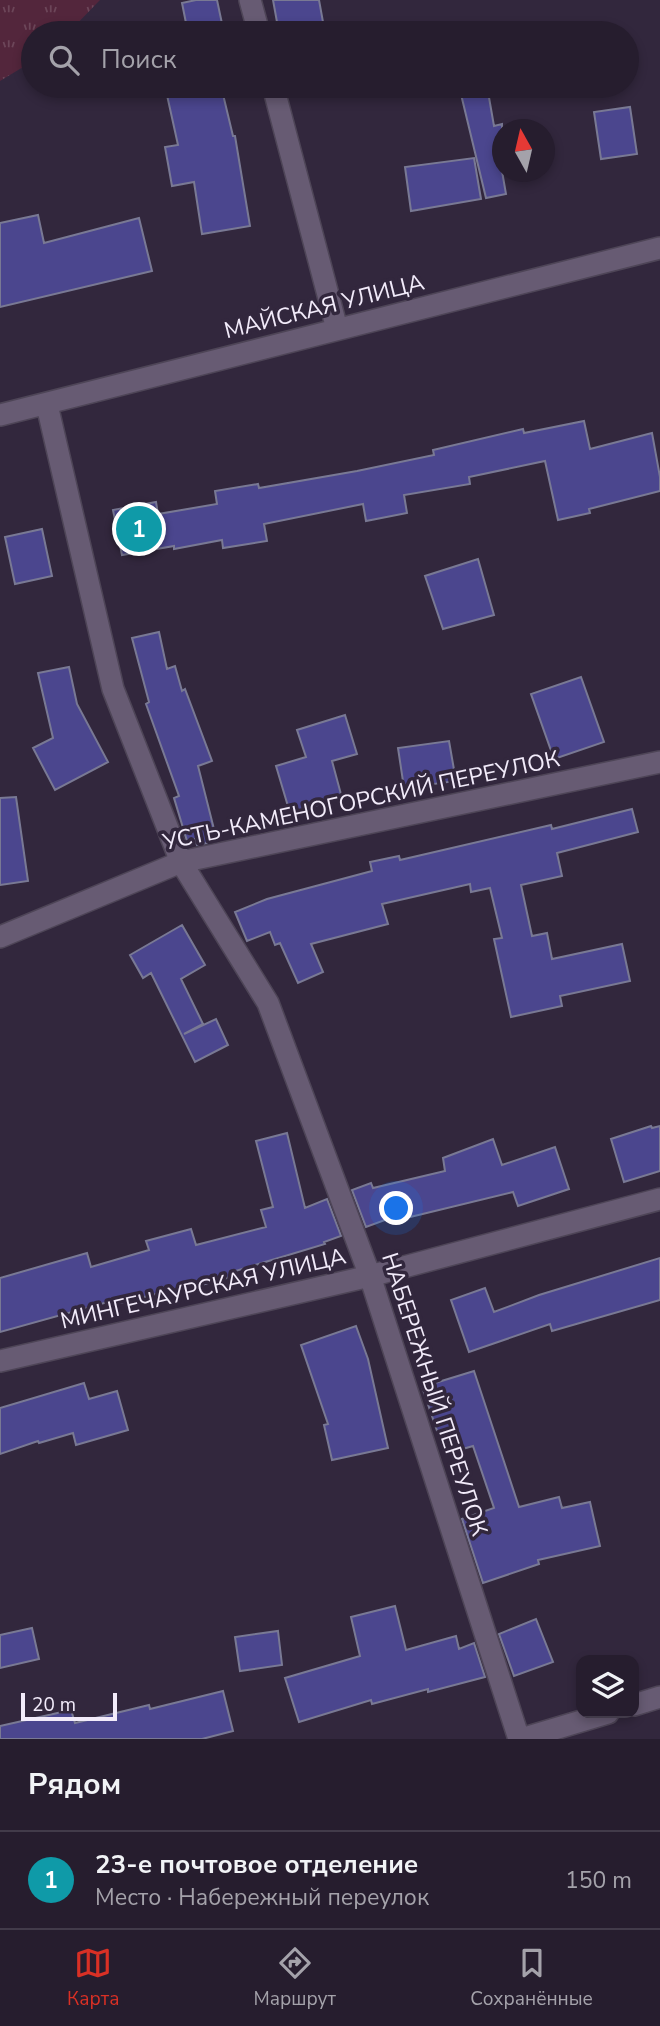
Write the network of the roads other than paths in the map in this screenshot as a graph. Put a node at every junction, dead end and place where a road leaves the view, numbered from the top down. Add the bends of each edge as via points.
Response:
1 (250, 0) edge
2 (256, 21) edge
3 (276, 98) edge
4 (660, 248) edge
5 (337, 330) junction
6 (47, 405) junction
7 (0, 415) edge
8 (660, 762) edge
9 (181, 862) junction
10 (0, 937) edge
11 (660, 1199) edge
12 (370, 1276) junction
13 (0, 1361) edge
14 (660, 1697) edge
15 (639, 1703) edge
16 (591, 1718) edge
17 (520, 1739) edge

1 - 2 street
3 - 5 street
4 - 5 street, МАЙСКАЯ УЛИЦА
5 - 6 street, МАЙСКАЯ УЛИЦА
6 - 7 street, МАЙСКАЯ УЛИЦА
6 - 9 street, НАБЕРЕЖНЫЙ ПЕРЕУЛОК via 113,689
8 - 9 street, УСТЬ-КАМЕНОГОРСКИЙ ПЕРЕУЛОК
9 - 10 street, УСТЬ-КАМЕНОГОРСКИЙ ПЕРЕУЛОК
9 - 12 street, НАБЕРЕЖНЫЙ ПЕРЕУЛОК via 268,1003
11 - 12 street, МИНГЕЧАУРСКАЯ УЛИЦА
12 - 13 street, МИНГЕЧАУРСКАЯ УЛИЦА
12 - 17 street, НАБЕРЕЖНЫЙ ПЕРЕУЛОК
14 - 15 street
16 - 17 street

